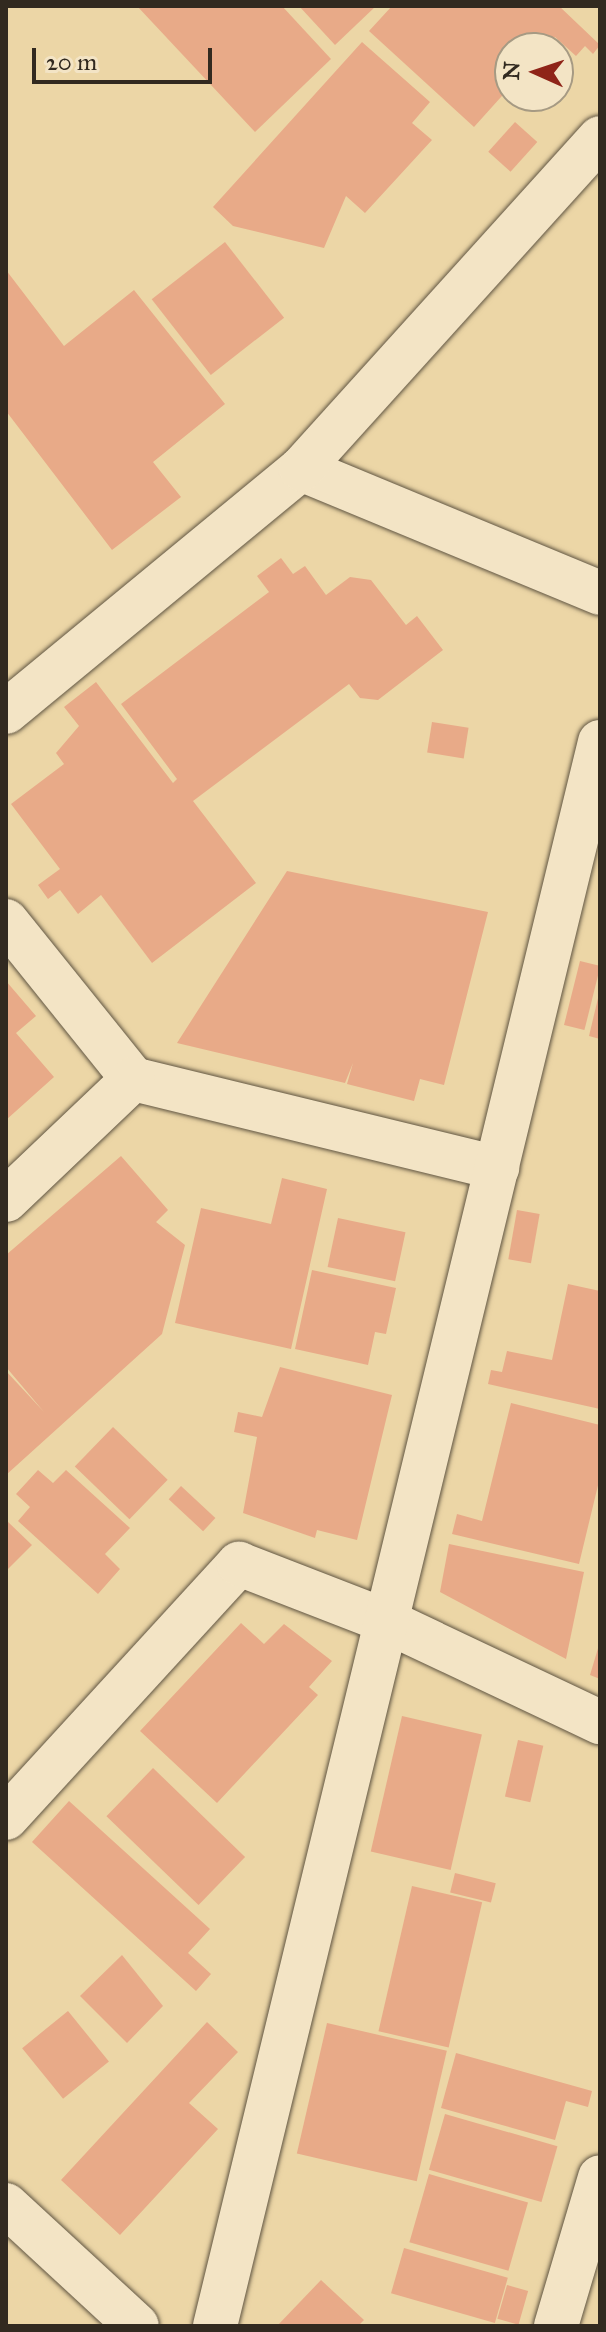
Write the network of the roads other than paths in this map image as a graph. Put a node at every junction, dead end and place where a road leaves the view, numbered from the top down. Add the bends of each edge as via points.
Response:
1 (600, 138) edge
2 (301, 469) junction
3 (600, 593) edge
4 (6, 712) edge
5 (600, 742) edge
6 (6, 921) edge
7 (133, 1079) junction
8 (497, 1168) junction
9 (6, 1200) edge
10 (386, 1621) junction
11 (600, 1722) edge
12 (6, 1818) edge
13 (600, 2177) edge
14 (6, 2205) edge
15 (137, 2326) edge
16 (215, 2326) edge
17 (556, 2326) edge

1 - 2 street
2 - 3 street
2 - 4 street
5 - 8 street
6 - 7 street
7 - 8 street
7 - 9 street
8 - 10 street
10 - 11 street
10 - 12 street via 239,1564
10 - 16 street
13 - 17 street
14 - 15 street

